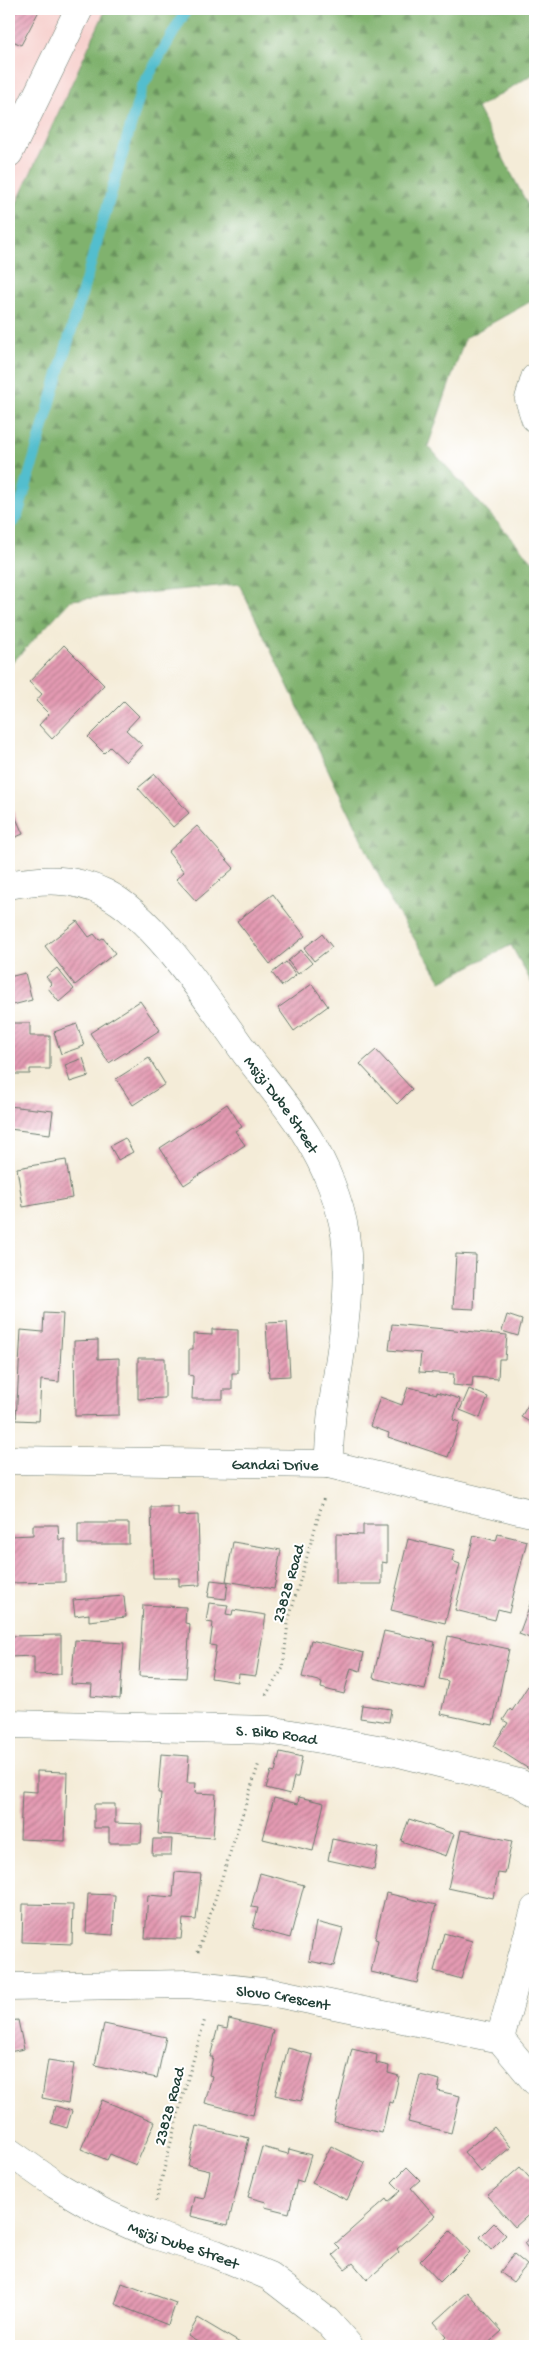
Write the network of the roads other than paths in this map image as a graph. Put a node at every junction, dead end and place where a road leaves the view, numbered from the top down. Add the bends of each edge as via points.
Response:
1 (78, 9) edge
2 (9, 153) edge
3 (535, 378) edge
4 (535, 418) edge
5 (9, 885) edge
6 (9, 1460) edge
7 (328, 1464) junction
8 (535, 1514) edge
9 (9, 1724) edge
10 (535, 1792) edge
11 (535, 1909) edge
12 (9, 1987) edge
13 (500, 2039) junction
14 (535, 2081) edge
15 (9, 2152) edge
16 (349, 2346) edge

1 - 2 street
3 - 4 street via 528,399
5 - 7 street, Msizi Dube Street via 66,880 106,893 128,909 175,956 307,1136 332,1187 345,1233 348,1268 347,1306
6 - 7 street, Gandai Drive
7 - 8 street, Gandai Drive
9 - 10 street, S. Biko Road via 257,1730 394,1752 519,1783
11 - 13 street
12 - 13 street, Slovo Crescent via 188,1984 281,1994
13 - 14 street
15 - 16 street, Msizi Dube Street via 102,2212 148,2234 216,2254 268,2276 327,2321

